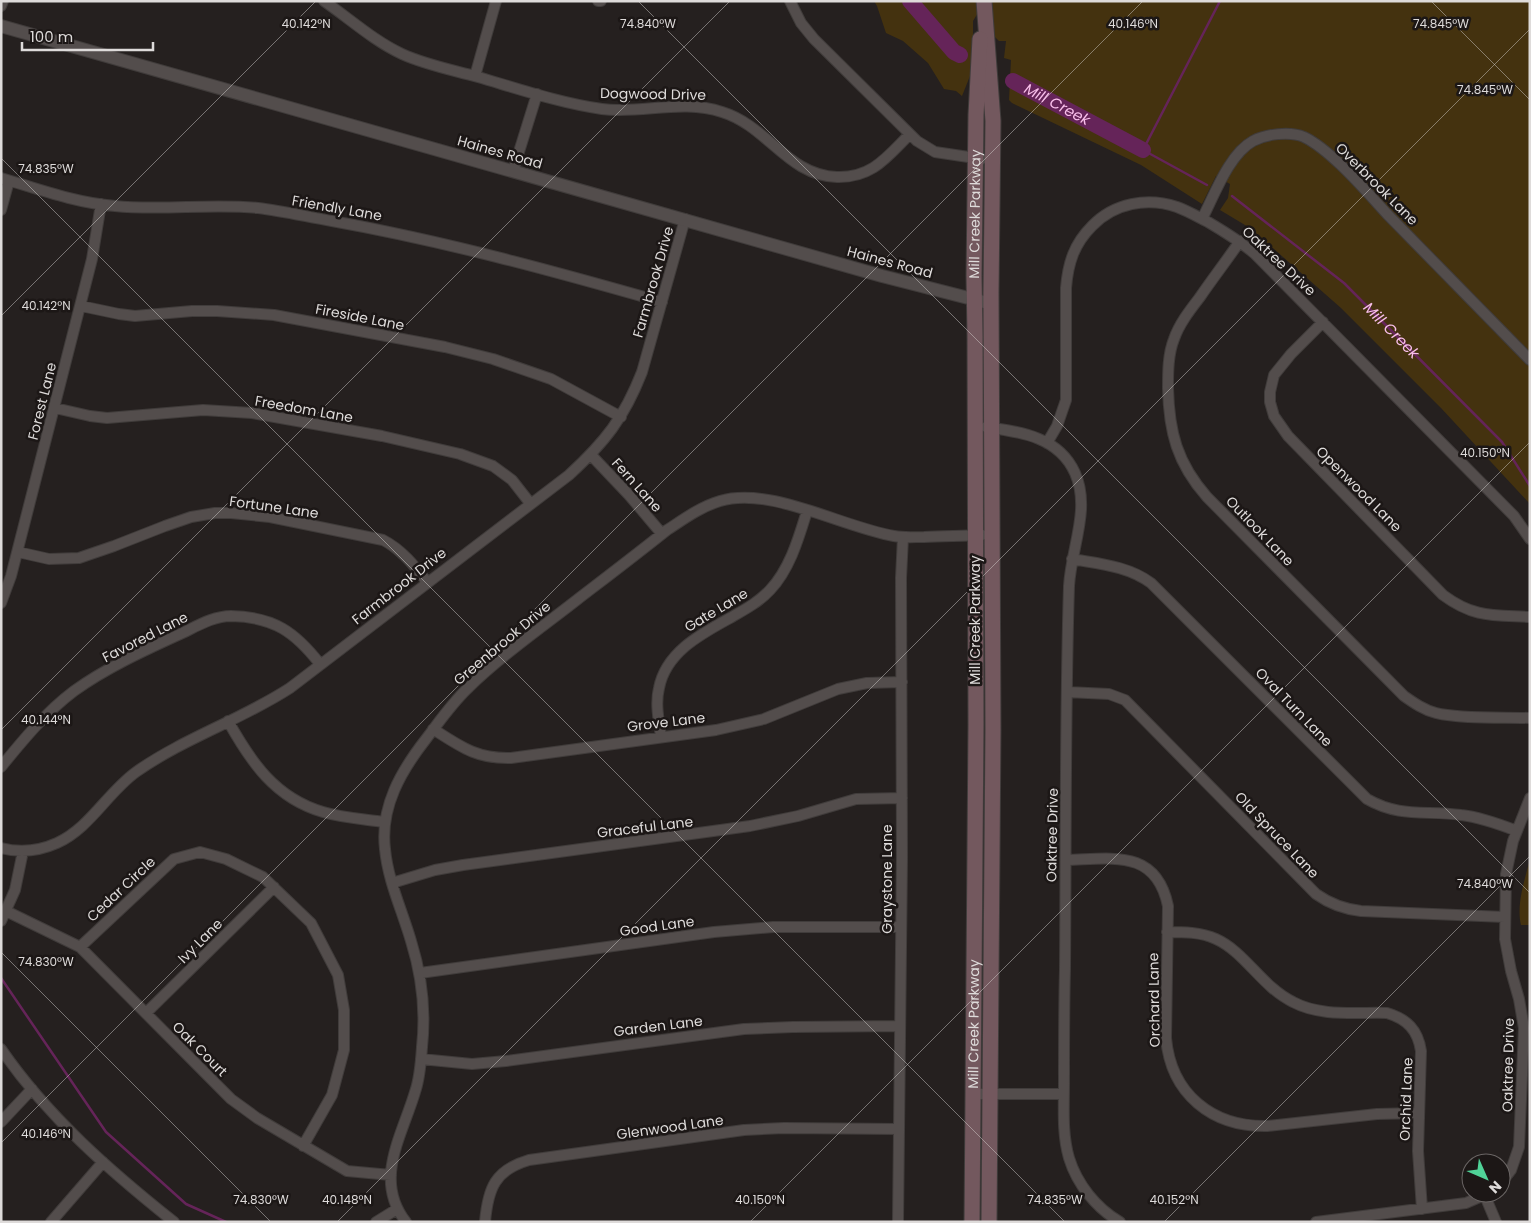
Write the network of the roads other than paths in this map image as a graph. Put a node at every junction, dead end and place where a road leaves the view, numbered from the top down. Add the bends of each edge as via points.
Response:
1 (3, 1) edge
2 (324, 1) edge
3 (496, 1) edge
4 (790, 1) edge
5 (984, 1) edge
6 (1, 6) edge
7 (984, 18) junction
8 (1, 26) edge
9 (475, 76) junction
10 (537, 94) junction
11 (909, 135) junction
12 (975, 158) junction
13 (993, 160) junction
14 (513, 171) junction
15 (5, 179) edge
16 (101, 204) junction
17 (1, 210) edge
18 (685, 219) junction
19 (1202, 220) junction
20 (1240, 241) junction
21 (974, 300) junction
22 (662, 302) junction
23 (992, 304) junction
24 (81, 306) junction
25 (1323, 322) junction
26 (1530, 360) edge
27 (55, 408) junction
28 (620, 417) junction
29 (975, 426) junction
30 (993, 428) junction
31 (1047, 443) junction
32 (591, 454) junction
33 (530, 503) junction
34 (807, 511) junction
35 (662, 534) junction
36 (975, 535) junction
37 (993, 535) junction
38 (903, 537) junction
39 (1530, 539) edge
40 (18, 552) junction
41 (1072, 559) junction
42 (427, 582) junction
43 (1, 603) edge
44 (1530, 617) edge
45 (320, 664) junction
46 (902, 682) junction
47 (1067, 692) junction
48 (1530, 718) edge
49 (228, 721) junction
50 (433, 729) junction
51 (661, 737) junction
52 (1, 767) edge
53 (902, 798) junction
54 (1530, 798) edge
55 (384, 822) junction
56 (1517, 830) junction
57 (1, 848) edge
58 (23, 851) junction
59 (1066, 860) junction
60 (392, 884) junction
61 (274, 887) junction
62 (4, 916) edge
63 (1505, 917) junction
64 (901, 927) junction
65 (1167, 932) junction
66 (80, 947) junction
67 (420, 973) junction
68 (146, 1013) junction
69 (899, 1026) junction
70 (1, 1049) edge
71 (421, 1059) junction
72 (32, 1089) junction
73 (973, 1094) junction
74 (990, 1094) junction
75 (1064, 1094) junction
76 (1419, 1113) junction
77 (1, 1122) edge
78 (899, 1129) junction
79 (303, 1146) junction
80 (103, 1162) junction
81 (1511, 1168) edge
82 (391, 1175) junction
83 (1466, 1203) edge
84 (1490, 1203) edge
85 (398, 1209) junction
86 (1422, 1209) junction
87 (50, 1222) edge
88 (174, 1222) edge
89 (376, 1222) edge
90 (406, 1222) edge
91 (485, 1222) edge
92 (898, 1222) edge
93 (972, 1222) edge
94 (989, 1222) edge
95 (1120, 1222) edge
96 (1316, 1222) edge
97 (1496, 1222) edge

1 - 6 street
2 - 9 street, Dogwood Drive via 402,54
3 - 9 street
4 - 11 street via 814,39
5 - 7 main road, Mill Creek Parkway
7 - 12 main road, Mill Creek Parkway via 979,45
7 - 13 main road, Mill Creek Parkway
8 - 14 street, Haines Road
9 - 10 street, Dogwood Drive
10 - 11 street, Dogwood Drive via 603,109 696,106 723,112 750,125 803,169 827,177 865,174
10 - 14 street
11 - 12 street via 935,152
12 - 13 street
12 - 21 main road, Mill Creek Parkway
13 - 23 main road, Mill Creek Parkway
14 - 18 street, Haines Road
15 - 16 street, Friendly Lane
15 - 17 street
16 - 22 street, Friendly Lane via 259,208 346,223 524,263
16 - 24 street, Forest Lane
18 - 21 street, Haines Road
18 - 22 street, Farmbrook Drive
19 - 20 street, Oaktree Drive
19 - 26 street, Overbrook Lane via 1242,149 1269,136 1303,136 1326,151
19 - 31 street, Oaktree Drive via 1177,207 1157,202 1131,204 1101,218 1079,241 1067,271 1066,400
20 - 25 street, Oaktree Drive
20 - 48 street, Outlook Lane via 1186,317 1173,341 1168,378 1170,423 1179,455 1190,476 1404,696 1436,713
21 - 23 street, Haines Road
21 - 29 main road, Mill Creek Parkway
22 - 28 street, Farmbrook Drive via 642,372
23 - 30 main road, Mill Creek Parkway
24 - 27 street, Forest Lane
24 - 28 street, Fireside Lane via 135,316 217,311 274,315 445,347 551,379
25 - 39 street, Oaktree Drive via 1514,516
25 - 44 street, Openwood Lane via 1274,375 1270,402 1278,424 1444,595 1458,605 1481,614
27 - 33 street, Freedom Lane via 107,418 229,411 373,435 487,463 504,472
27 - 40 street, Forest Lane
28 - 32 street, Farmbrook Drive
29 - 30 street, Oaktree Drive
29 - 36 main road, Mill Creek Parkway
30 - 31 street, Oaktree Drive via 1027,434
30 - 37 main road, Mill Creek Parkway
31 - 41 street, Oaktree Drive via 1067,460 1080,486 1081,513
32 - 33 street, Farmbrook Drive
32 - 35 street, Fern Lane
33 - 42 street, Farmbrook Drive
34 - 35 street, Greenbrook Drive via 765,499 729,499 706,506
34 - 38 street, Greenbrook Drive
34 - 51 street, Gate Lane via 795,547 770,590 686,645 671,660 659,687 657,706
35 - 50 street, Greenbrook Drive via 491,667 458,698
36 - 37 street, Greenbrook Drive
36 - 38 street, Greenbrook Drive
36 - 73 main road, Mill Creek Parkway
37 - 74 main road, Mill Creek Parkway
38 - 46 street, Graystone Lane
40 - 42 street, Fortune Lane via 49,559 79,558 191,517 231,513 270,517 383,540 407,558
40 - 43 street, Forest Lane
41 - 47 street, Oaktree Drive
41 - 56 street, Oval Turn Lane via 1119,568 1151,583 1367,800 1400,812 1460,814
42 - 45 street, Farmbrook Drive
45 - 49 street, Farmbrook Drive via 277,697
45 - 52 street, Favored Lane via 299,640 279,626 229,616 214,620 120,663 74,691 45,717
46 - 51 street, Grove Lane via 867,683 838,689 764,719 716,730
46 - 53 street, Graystone Lane
47 - 59 street, Oaktree Drive
47 - 63 street, Old Spruce Lane via 1109,694 1125,700 1326,901 1360,911
49 - 55 street via 266,778 293,798 333,815
49 - 58 street, Farmbrook Drive via 135,773 68,837 43,848
50 - 51 street, Grove Lane via 471,752 496,758
50 - 55 street, Greenbrook Drive via 403,771
53 - 60 street, Graceful Lane via 856,799 750,826 463,865
53 - 64 street, Graystone Lane
54 - 56 street, Oaktree Drive
55 - 60 street, Greenbrook Drive
56 - 63 street, Oaktree Drive via 1506,874
57 - 58 street, Farmbrook Drive
58 - 62 street via 15,890
59 - 65 street, Orchard Lane via 1124,859 1144,866 1158,880 1166,896
59 - 75 street, Oaktree Drive
60 - 67 street, Greenbrook Drive
61 - 66 street, Cedar Circle via 263,877 226,859 200,852 174,859
61 - 68 street, Ivy Lane
61 - 79 street, Cedar Circle via 311,923 338,975 344,1010 344,1050 332,1095
62 - 66 street, Oak Court
63 - 81 street, Oaktree Drive via 1507,952 1524,1028 1519,1147
64 - 67 street, Good Lane via 773,927 714,932
64 - 69 street, Graystone Lane
65 - 76 street, Orchid Lane via 1206,935 1221,941 1271,988 1306,1008 1387,1013 1407,1022 1417,1035 1421,1051
65 - 76 street, Orchard Lane via 1166,1038 1170,1059 1181,1085 1206,1110 1225,1120 1252,1126
66 - 68 street, Oak Court
67 - 71 street, Greenbrook Drive via 424,1011
68 - 79 street, Oak Court via 231,1099
69 - 71 street, Garden Lane via 744,1029 472,1064
69 - 78 street, Graystone Lane
70 - 72 street
71 - 82 street, Greenbrook Drive via 416,1091 394,1150
72 - 77 street
72 - 80 street
73 - 74 street
73 - 93 main road, Mill Creek Parkway
74 - 75 street
74 - 94 main road, Mill Creek Parkway
75 - 95 street, Oaktree Drive via 1066,1146 1074,1171 1096,1203
76 - 86 street, Orchid Lane
78 - 91 street, Glenwood Lane via 744,1130 529,1160 510,1167 498,1178 489,1196
78 - 92 street, Graystone Lane
79 - 82 street, Oak Court via 346,1171
80 - 87 street
80 - 88 street
82 - 85 street, Greenbrook Drive via 393,1198
83 - 86 street
84 - 97 street
85 - 89 street
85 - 90 street, Greenbrook Drive
86 - 96 street

